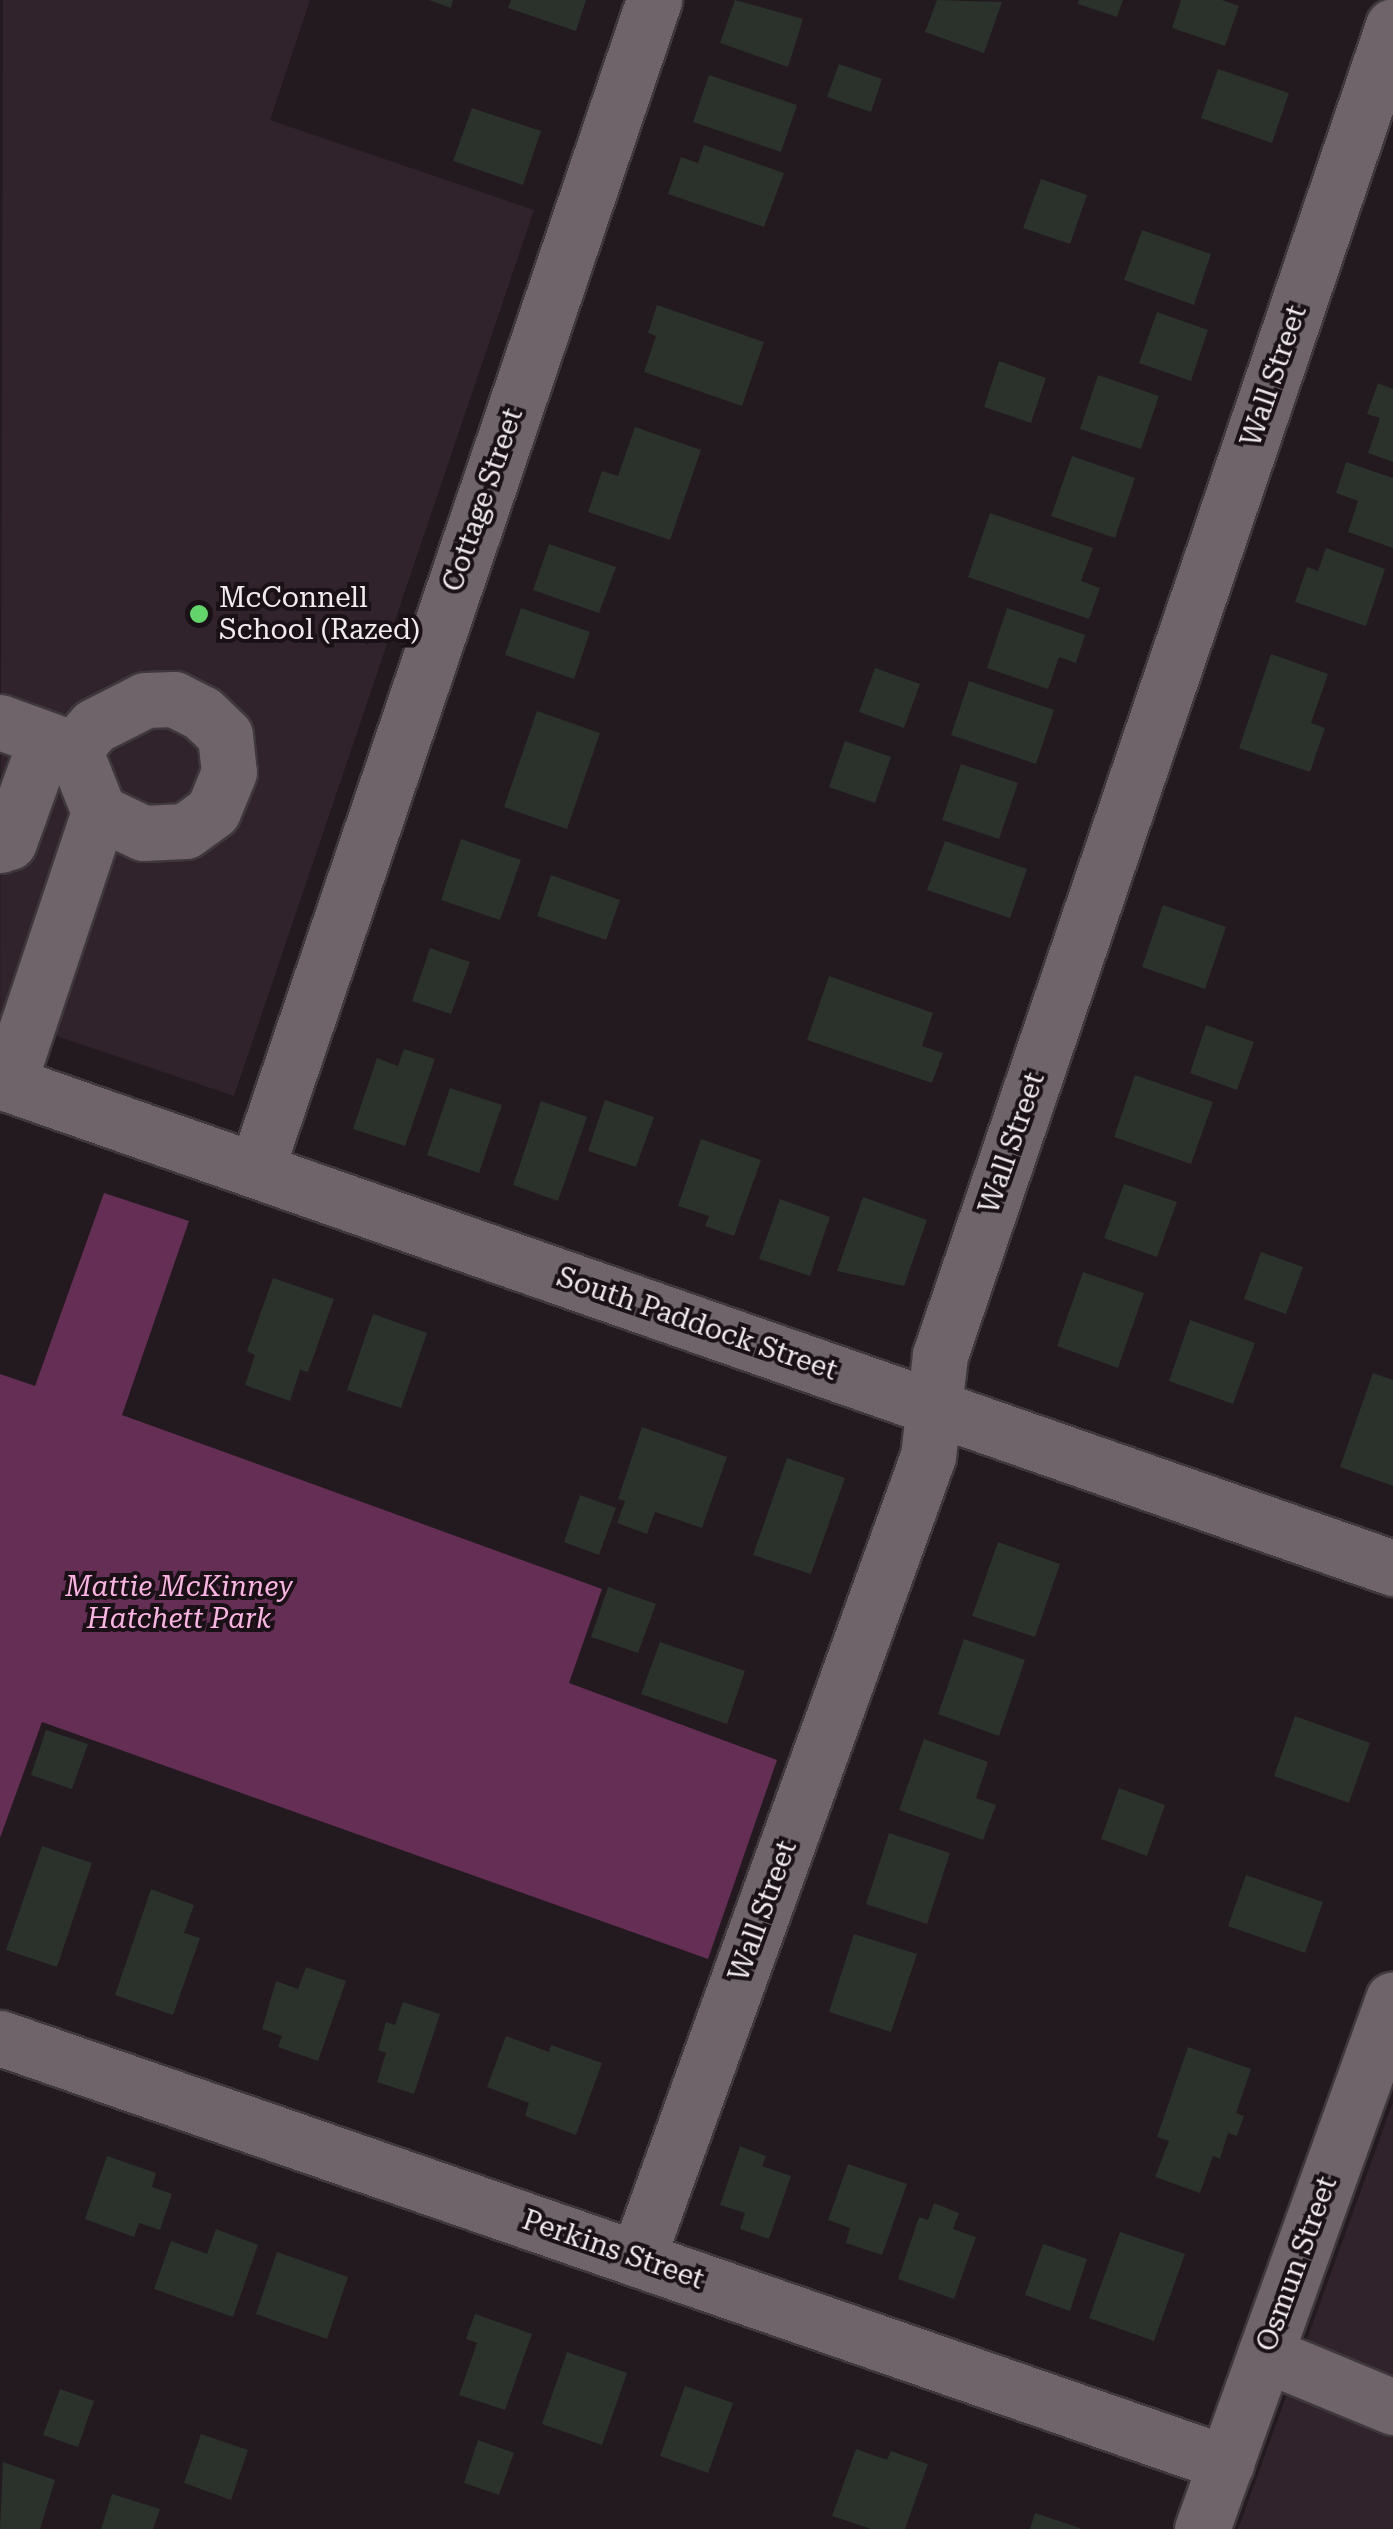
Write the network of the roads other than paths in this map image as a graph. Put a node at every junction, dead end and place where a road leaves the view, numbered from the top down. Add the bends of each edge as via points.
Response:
1 (654, 0) edge
2 (1393, 26) edge
3 (40, 737) edge
4 (98, 812) junction
5 (0, 845) edge
6 (4, 1083) edge
7 (256, 1170) junction
8 (933, 1408) junction
9 (1393, 1568) edge
10 (1393, 1999) edge
11 (0, 2038) edge
12 (637, 2258) junction
13 (1265, 2354) junction
14 (1393, 2407) edge
15 (1226, 2463) junction
16 (1202, 2529) edge

1 - 7 street, Cottage Street
2 - 8 street, Wall Street via 940,1355
3 - 4 street
3 - 4 street via 94,726 146,700 174,699 224,735 230,772 213,811 185,831 143,833
3 - 5 street via 9,842
4 - 6 street
6 - 7 street, South Paddock Street
7 - 8 street, South Paddock Street
8 - 9 street, South Paddock Street
8 - 12 street, Wall Street via 928,1456
10 - 13 street, Osmun Street
11 - 12 street, Perkins Street
12 - 15 street, Perkins Street
13 - 14 street
13 - 15 street, Osmun Street
15 - 16 street, Osmun Street

